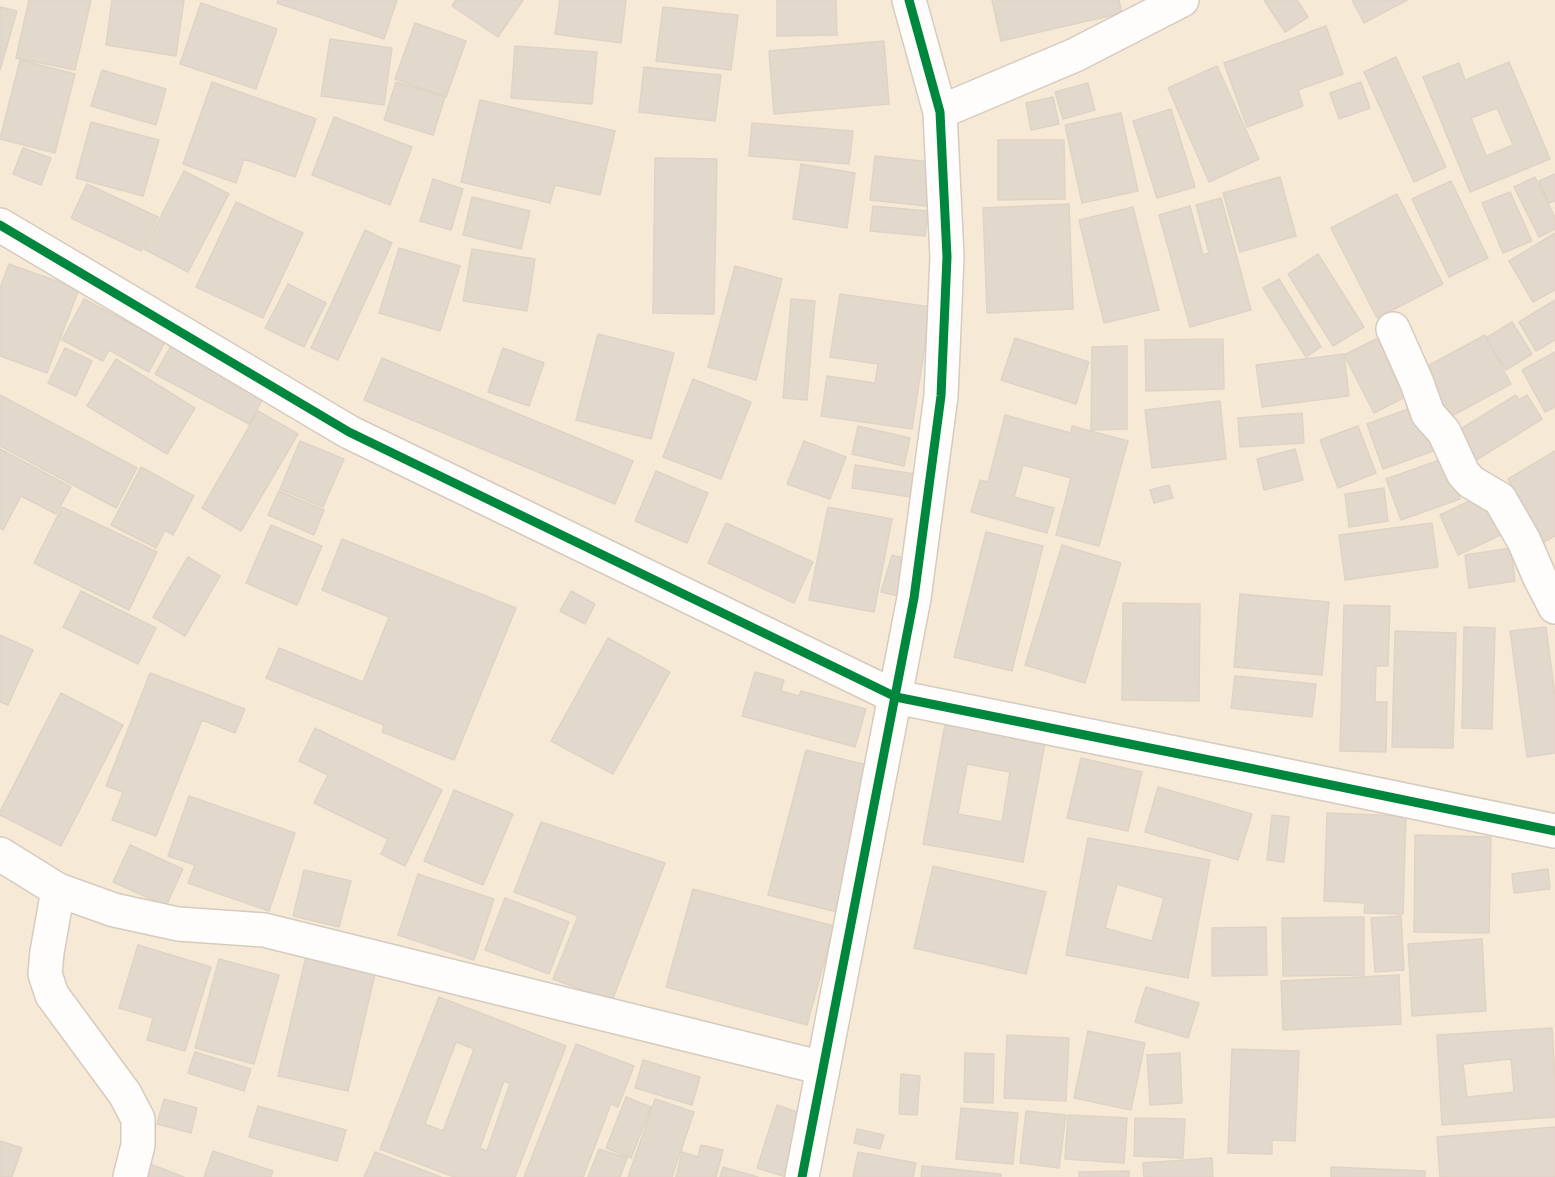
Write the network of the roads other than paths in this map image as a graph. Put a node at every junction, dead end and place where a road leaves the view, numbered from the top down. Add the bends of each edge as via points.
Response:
1 (909, 0) edge
2 (1182, 0) edge
3 (940, 112) junction
4 (0, 225) edge
5 (1393, 329) dead end
6 (1555, 607) edge
7 (896, 697) junction
8 (1555, 831) edge
9 (0, 854) edge
10 (58, 890) junction
11 (823, 1068) junction
12 (130, 1177) edge
13 (802, 1177) edge

1 - 3 street
2 - 3 street via 1075,55
3 - 7 street via 947,257 941,396 914,598
4 - 7 street via 349,432
5 - 6 street via 1428,414 1444,432 1463,473 1500,499
7 - 8 street
7 - 11 street
9 - 10 street
10 - 11 street via 114,910 178,924 264,930
10 - 12 street via 45,974 52,994 138,1119 138,1145
11 - 13 street

